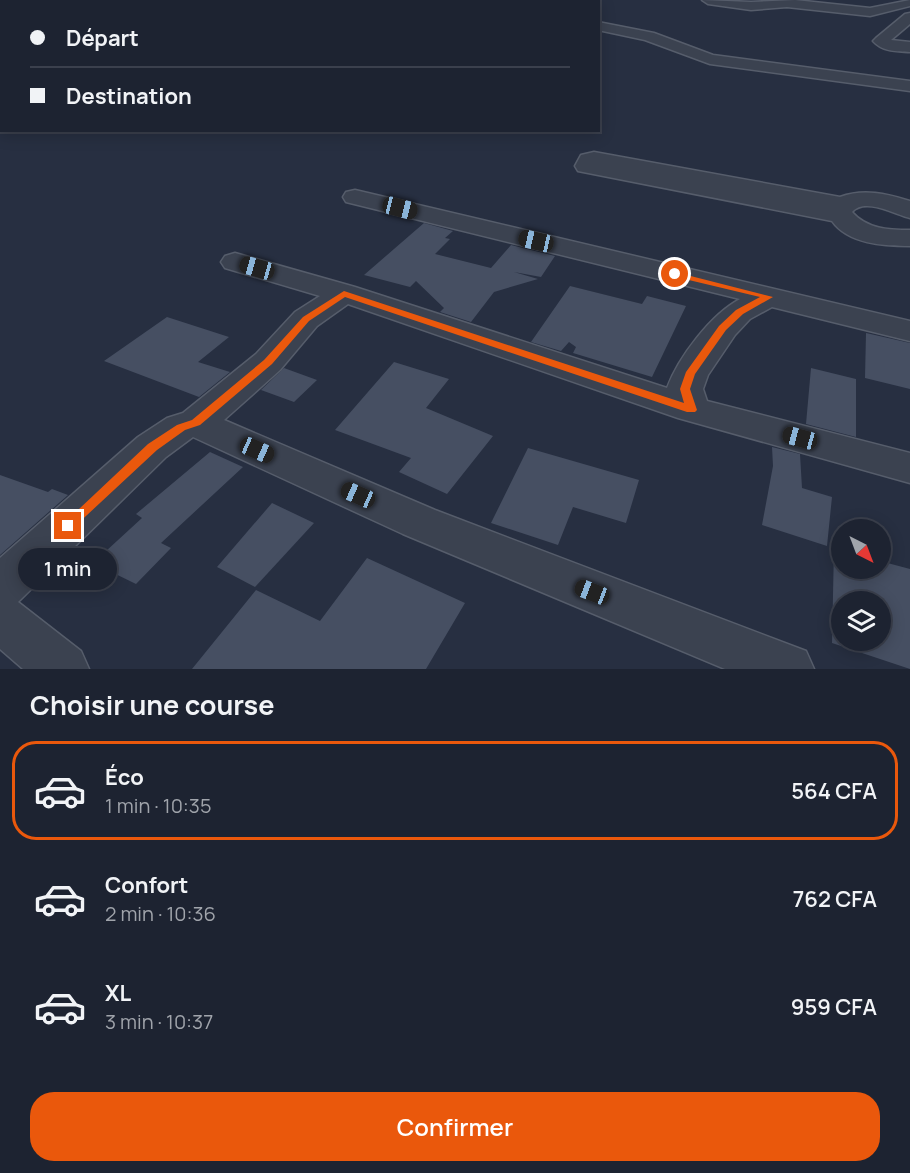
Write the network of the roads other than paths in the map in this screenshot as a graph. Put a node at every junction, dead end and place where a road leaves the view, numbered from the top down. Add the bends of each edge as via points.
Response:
1 (708, 0) edge
2 (910, 0) edge
3 (910, 17) edge
4 (600, 26) edge
5 (910, 47) edge
6 (878, 52) dead end
7 (910, 55) edge
8 (910, 86) edge
9 (355, 197) dead end
10 (841, 210) junction
11 (910, 210) edge
12 (910, 238) edge
13 (235, 262) dead end
14 (344, 293) junction
15 (768, 297) junction
16 (910, 331) edge
17 (691, 410) junction
18 (196, 423) junction
19 (910, 468) edge
20 (0, 588) edge
21 (0, 617) edge
22 (62, 669) edge
23 (787, 669) edge

1 - 2 street via 870,12
3 - 5 street via 881,41 890,46
4 - 8 street via 649,36 710,59
6 - 7 street
9 - 15 street
10 - 10 street via 594,159 586,166
10 - 11 street via 867,200
10 - 12 street via 847,223 866,232
13 - 14 street
14 - 17 street
14 - 18 street via 306,319 268,362
15 - 16 street
15 - 17 street via 739,312 690,374 685,389
17 - 19 street
18 - 20 street via 152,447
18 - 23 street via 429,526
21 - 22 street

